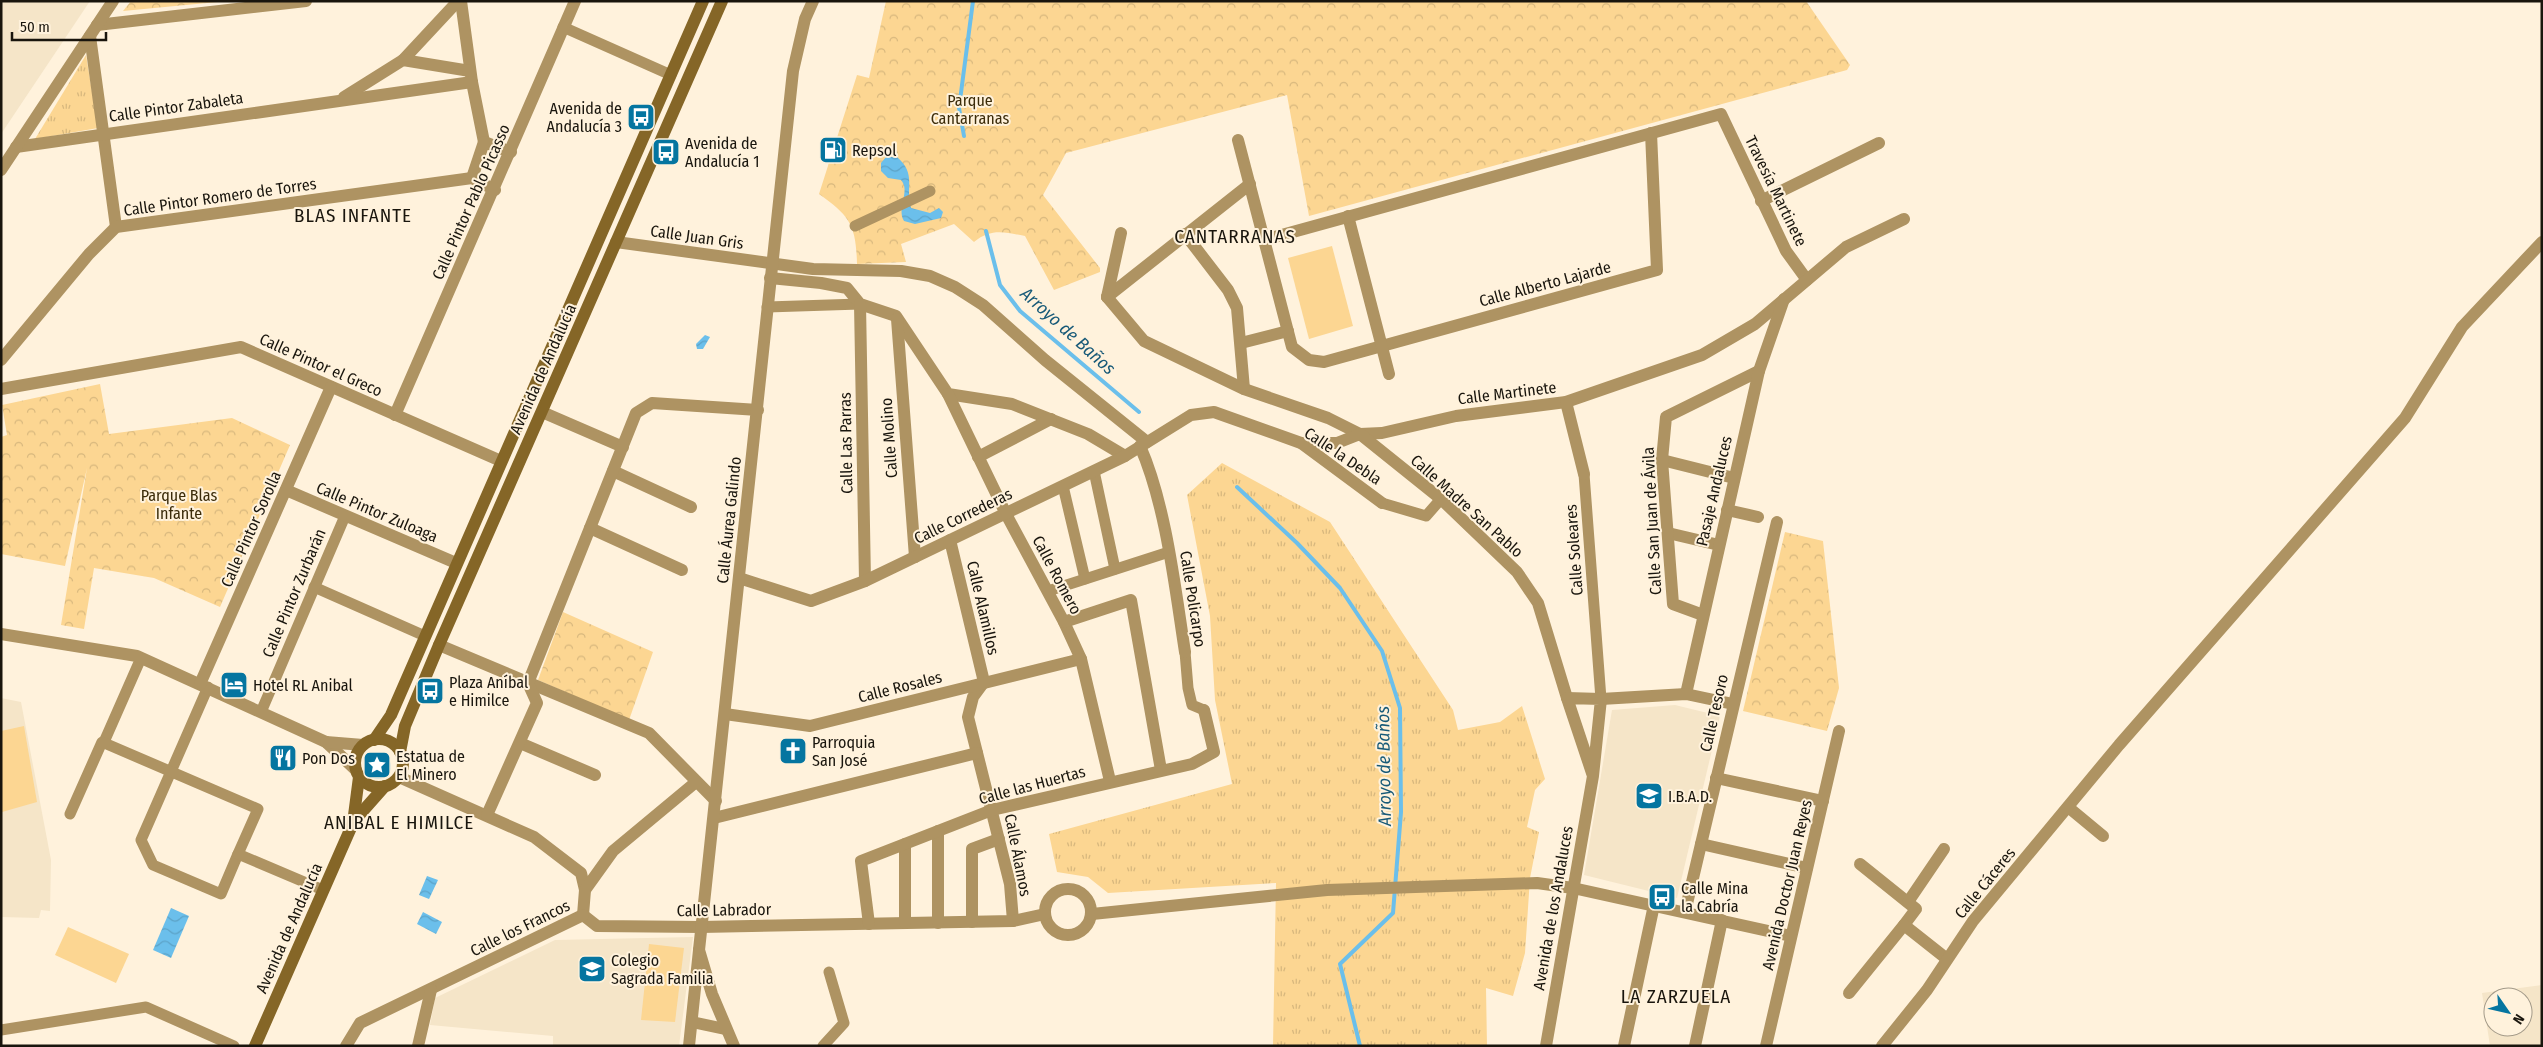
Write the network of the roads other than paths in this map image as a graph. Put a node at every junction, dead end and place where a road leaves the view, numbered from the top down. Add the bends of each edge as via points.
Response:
1 (113, 1) edge
2 (306, 1) edge
3 (459, 1) edge
4 (565, 1) edge
5 (576, 1) edge
6 (703, 1) edge
7 (722, 1) edge
8 (813, 1) edge
9 (563, 27) junction
10 (93, 30) junction
11 (403, 60) junction
12 (671, 75) junction
13 (471, 76) junction
14 (340, 99) junction
15 (1651, 133) junction
16 (104, 134) junction
17 (1238, 140) dead end
18 (484, 142) junction
19 (1879, 143) dead end
20 (16, 147) junction
21 (511, 152) junction
22 (1, 170) edge
23 (472, 178) junction
24 (1250, 184) junction
25 (495, 190) junction
26 (930, 191) dead end
27 (1761, 200) junction
28 (1348, 216) junction
29 (1904, 219) dead end
30 (855, 226) dead end
31 (116, 227) junction
32 (1121, 233) dead end
33 (1185, 234) junction
34 (1264, 240) junction
35 (616, 242) junction
36 (2542, 242) edge
37 (773, 264) junction
38 (770, 278) junction
39 (1807, 280) junction
40 (1107, 297) junction
41 (1784, 299) junction
42 (860, 304) junction
43 (767, 307) junction
44 (896, 316) junction
45 (1288, 330) junction
46 (1241, 342) junction
47 (1382, 346) junction
48 (1, 360) edge
49 (1758, 371) junction
50 (1389, 374) dead end
51 (332, 387) junction
52 (1, 389) edge
53 (1244, 389) junction
54 (948, 394) junction
55 (1566, 402) junction
56 (758, 410) junction
57 (542, 412) junction
58 (1191, 414) joint
59 (395, 415) junction
60 (1051, 419) junction
61 (1360, 434) junction
62 (1144, 444) junction
63 (1301, 444) junction
64 (623, 447) junction
65 (1125, 456) junction
66 (978, 457) junction
67 (1662, 460) junction
68 (501, 461) junction
69 (613, 471) junction
70 (1094, 471) junction
71 (1584, 474) joint
72 (1734, 478) junction
73 (1063, 486) junction
74 (286, 490) junction
75 (1441, 500) junction
76 (1382, 503) joint
77 (691, 507) dead end
78 (1727, 510) junction
79 (1006, 514) junction
80 (345, 516) junction
81 (1758, 517) dead end
82 (1777, 522) dead end
83 (590, 528) junction
84 (1668, 533) junction
85 (950, 540) junction
86 (1719, 545) junction
87 (1169, 552) junction
88 (915, 557) junction
89 (456, 563) junction
90 (1115, 569) junction
91 (682, 570) dead end
92 (739, 578) junction
93 (1085, 578) junction
94 (865, 581) junction
95 (314, 587) junction
96 (1048, 591) junction
97 (1703, 615) junction
98 (1064, 622) junction
99 (1, 634) edge
100 (425, 636) junction
101 (439, 645) junction
102 (1185, 652) joint
103 (141, 658) junction
104 (1081, 658) junction
105 (984, 682) junction
106 (528, 683) junction
107 (204, 686) junction
108 (1686, 694) junction
109 (1567, 698) junction
110 (1601, 699) junction
111 (1733, 704) junction
112 (1204, 710) joint
113 (260, 712) junction
114 (725, 714) junction
115 (1839, 731) dead end
116 (104, 742) junction
117 (326, 742) junction
118 (369, 742) junction
119 (520, 743) junction
120 (400, 752) junction
121 (1214, 752) joint
122 (977, 753) junction
123 (1161, 770) junction
124 (171, 772) junction
125 (357, 774) junction
126 (595, 775) dead end
127 (399, 776) junction
128 (1593, 776) junction
129 (1716, 778) junction
130 (1110, 781) junction
131 (696, 782) junction
132 (385, 786) junction
133 (716, 801) junction
134 (1823, 801) junction
135 (2068, 807) junction
136 (992, 810) junction
137 (70, 814) dead end
138 (487, 815) junction
139 (714, 818) junction
140 (353, 823) junction
141 (938, 831) junction
142 (2103, 836) dead end
143 (999, 839) junction
144 (906, 844) junction
145 (1701, 844) junction
146 (1944, 849) dead end
147 (238, 854) junction
148 (1860, 864) dead end
149 (1807, 868) junction
150 (1574, 888) junction
151 (323, 890) junction
152 (585, 890) junction
153 (1908, 902) junction
154 (1654, 905) junction
155 (1685, 912) junction
156 (1045, 914) junction
157 (1092, 914) junction
158 (583, 915) junction
159 (1722, 920) junction
160 (1012, 921) junction
161 (972, 922) junction
162 (904, 923) junction
163 (938, 923) junction
164 (869, 924) junction
165 (1904, 925) junction
166 (701, 927) junction
167 (1792, 936) junction
168 (699, 950) junction
169 (1947, 960) junction
170 (829, 972) dead end
171 (431, 990) junction
172 (1849, 993) dead end
173 (692, 1022) junction
174 (725, 1028) junction
175 (1, 1030) edge
176 (234, 1046) edge
177 (255, 1046) edge
178 (346, 1046) edge
179 (418, 1046) edge
180 (689, 1046) edge
181 (734, 1046) edge
182 (823, 1046) edge
183 (1546, 1046) edge
184 (1624, 1046) edge
185 (1695, 1046) edge
186 (1766, 1046) edge
187 (1882, 1046) edge

1 - 10 street
2 - 10 street
3 - 11 street, Calle Pintor Zabaleta
3 - 13 street
4 - 9 street
5 - 9 street, Calle Pintor Pablo Picasso
6 - 12 main road, Avenida de Andalucía
7 - 35 main road, Avenida de Andalucía
8 - 37 street, Calle Áurea Galindo via 805,18 793,71
9 - 12 street
9 - 21 street, Calle Pintor Pablo Picasso
10 - 16 street
10 - 20 street
11 - 13 street
11 - 14 street, Calle Pintor Zabaleta
12 - 68 main road, Avenida de Andalucía
13 - 14 street, Calle Pintor Zabaleta
13 - 18 street
14 - 16 street, Calle Pintor Zabaleta
15 - 27 street, Travesía Martinete via 1721,114
15 - 28 street
15 - 47 street, Calle Alberto Lajarde via 1657,270
16 - 20 street, Calle Pintor Zabaleta
16 - 31 street
17 - 24 street
18 - 21 street
18 - 23 street
19 - 27 street
20 - 22 street
21 - 25 street, Calle Pintor Pablo Picasso
23 - 25 street
23 - 31 street, Calle Pintor Romero de Torres
24 - 33 street
24 - 34 street
25 - 59 street, Calle Pintor Pablo Picasso
26 - 30 street
27 - 39 street, Travesía Martinete via 1786,251
28 - 34 street
28 - 47 street
29 - 39 street, Calle Martinete via 1846,247
31 - 48 street, Calle Pintor Romero de Torres via 89,254
32 - 40 street
33 - 40 street
33 - 46 street via 1231,296 1237,308
34 - 45 street
35 - 37 street, Calle Juan Gris
35 - 57 main road, Avenida de Andalucía
36 - 135 street, Calle Cáceres via 2462,327 2405,418
37 - 38 street, Calle Áurea Galindo
37 - 62 street, Calle Juan Gris via 853,272 901,271 930,276 955,287 983,305
38 - 42 street via 821,282 847,288
38 - 43 street, Calle Áurea Galindo
39 - 41 street, Calle Martinete
40 - 53 street via 1144,341
41 - 49 street, Pasaje Andaluces
41 - 55 street, Calle Martinete via 1755,324 1702,355
42 - 43 street
42 - 44 street
42 - 94 street, Calle Las Parras
43 - 56 street, Calle Áurea Galindo
44 - 54 street, Calle Romero
44 - 88 street, Calle Molino
45 - 46 street
45 - 47 street, Calle Alberto Lajarde via 1292,347 1309,360 1324,362
46 - 53 street
47 - 50 street
49 - 67 street, Calle San Juan de Ávila via 1666,417
49 - 72 street, Pasaje Andaluces
51 - 52 street, Calle Pintor el Greco via 241,347
51 - 59 street, Calle Pintor el Greco
51 - 74 street, Calle Pintor Sorolla
53 - 61 street via 1328,418
54 - 60 street via 1012,404
54 - 66 street, Calle Romero
55 - 61 street, Calle Martinete via 1456,416 1382,433
55 - 71 street, Calle Soleares
56 - 64 street via 652,403 636,413
56 - 92 street, Calle Áurea Galindo
57 - 64 street
57 - 101 main road, Avenida de Andalucía
58 - 62 street, Calle Correderas
58 - 63 street, Calle la Debla via 1214,412
59 - 68 street, Calle Pintor el Greco
60 - 65 street via 1088,434
60 - 66 street
61 - 63 street via 1337,443
61 - 75 street, Calle Madre San Pablo
62 - 65 street, Calle Correderas
62 - 87 street, Calle Policarpo
63 - 76 street, Calle la Debla
64 - 69 street
65 - 70 street, Calle Correderas
66 - 79 street, Calle Romero
67 - 72 street
67 - 84 street, Calle San Juan de Ávila
68 - 89 main road, Avenida de Andalucía
69 - 77 street
69 - 83 street
70 - 73 street, Calle Correderas
70 - 90 street
71 - 110 street, Calle Soleares
72 - 78 street, Pasaje Andaluces
73 - 79 street, Calle Correderas
73 - 93 street
74 - 80 street, Calle Pintor Zuloaga
74 - 107 street, Calle Pintor Sorolla
75 - 76 street, Calle la Debla via 1426,516
75 - 109 street, Calle Madre San Pablo via 1517,572 1538,603
78 - 81 street
78 - 86 street, Pasaje Andaluces
79 - 85 street, Calle Correderas
79 - 96 street, Calle Romero
80 - 89 street, Calle Pintor Zuloaga
80 - 95 street, Calle Pintor Zurbarán
82 - 111 street, Calle Tesoro
83 - 91 street
83 - 106 street
84 - 86 street
84 - 97 street, Calle San Juan de Ávila via 1673,604
85 - 88 street, Calle Correderas
85 - 105 street, Calle Alamillos
86 - 97 street, Pasaje Andaluces
87 - 90 street
87 - 102 street, Calle Policarpo
88 - 94 street, Calle Correderas
89 - 100 main road, Avenida de Andalucía
90 - 93 street
92 - 94 street, Calle Correderas via 811,601
92 - 114 street, Calle Áurea Galindo
93 - 96 street
95 - 100 street
95 - 113 street, Calle Pintor Zurbarán
96 - 98 street, Calle Romero
97 - 108 street, Pasaje Andaluces
98 - 104 street, Calle Romero
98 - 123 street via 1132,600
99 - 103 street
100 - 118 main road, Avenida de Andalucía via 391,715
101 - 106 street
101 - 120 main road, Avenida de Andalucía via 405,726
102 - 112 street, Calle Policarpo via 1192,706
103 - 107 street
103 - 116 street
104 - 105 street, Calle Rosales
104 - 130 street, Calle Romero
105 - 114 street, Calle Rosales via 810,726
105 - 122 street, Calle Álamos via 973,697 968,717
106 - 119 street via 536,703
106 - 131 street via 649,734
107 - 113 street
107 - 124 street
108 - 110 street
108 - 111 street
109 - 110 street
109 - 128 street, Calle Madre San Pablo
110 - 128 street, Avenida de los Andaluces
111 - 129 street, Calle Tesoro
112 - 121 street, Calle Policarpo
113 - 117 street
114 - 133 street, Calle Áurea Galindo
115 - 134 street, Avenida Doctor Juan Reyes
116 - 124 street
116 - 137 street
117 - 118 street
117 - 125 street
118 - 120 main road via 389,741
118 - 125 main road via 356,755
119 - 126 street
119 - 138 street
120 - 127 main road via 403,764
121 - 123 street, Calle las Huertas via 1192,764
122 - 136 street, Calle Álamos
122 - 139 street
123 - 130 street, Calle las Huertas
124 - 147 street via 258,809
124 - 147 street via 142,840 153,865 220,894
125 - 132 main road via 371,786
125 - 140 main road, Avenida de Andalucía
127 - 132 main road
127 - 138 street
128 - 150 street, Avenida de los Andaluces
129 - 134 street
129 - 145 street, Calle Tesoro
130 - 136 street, Calle las Huertas
131 - 133 street
131 - 152 street, Calle los Francos via 613,851
132 - 140 main road, Avenida de Andalucía
133 - 139 street, Calle Áurea Galindo
134 - 149 street, Avenida Doctor Juan Reyes
135 - 142 street
135 - 169 street, Calle Cáceres via 1973,921
136 - 141 street, Calle las Huertas
136 - 143 street, Calle Álamos
138 - 152 street via 534,837 581,873
139 - 166 street, Calle Áurea Galindo
140 - 151 main road, Avenida de Andalucía
141 - 144 street, Calle las Huertas
141 - 163 street
143 - 160 street, Calle Álamos via 1010,884
143 - 161 street via 972,849
144 - 162 street
144 - 164 street, Calle las Huertas via 861,861
145 - 149 street
145 - 155 street, Calle Tesoro
146 - 153 street
147 - 151 street
148 - 153 street
149 - 167 street, Avenida Doctor Juan Reyes
150 - 154 street
150 - 157 street via 1537,883 1327,890
150 - 183 street, Avenida de los Andaluces
151 - 177 main road, Avenida de Andalucía
152 - 158 street, Calle los Francos
153 - 165 street via 1916,909
154 - 155 street
154 - 184 street
155 - 159 street
156 - 157 street via 1053,930 1070,936 1086,927
156 - 157 street via 1050,897 1066,889 1084,894
156 - 160 street, Calle Labrador
158 - 166 street, Calle Labrador via 597,926
158 - 171 street, Calle los Francos
159 - 167 street
159 - 185 street
160 - 161 street, Calle Labrador
161 - 163 street, Calle Labrador
162 - 163 street, Calle Labrador
162 - 164 street, Calle Labrador
164 - 166 street, Calle Labrador
165 - 169 street
165 - 172 street
166 - 168 street, Calle Áurea Galindo
167 - 186 street, Avenida Doctor Juan Reyes
168 - 173 street, Calle Áurea Galindo
168 - 174 street
169 - 187 street, Calle Cáceres
170 - 182 street via 844,1023
171 - 178 street, Calle los Francos via 360,1023
171 - 179 street
173 - 174 street
173 - 180 street, Calle Áurea Galindo
174 - 181 street
175 - 176 street via 146,1007

